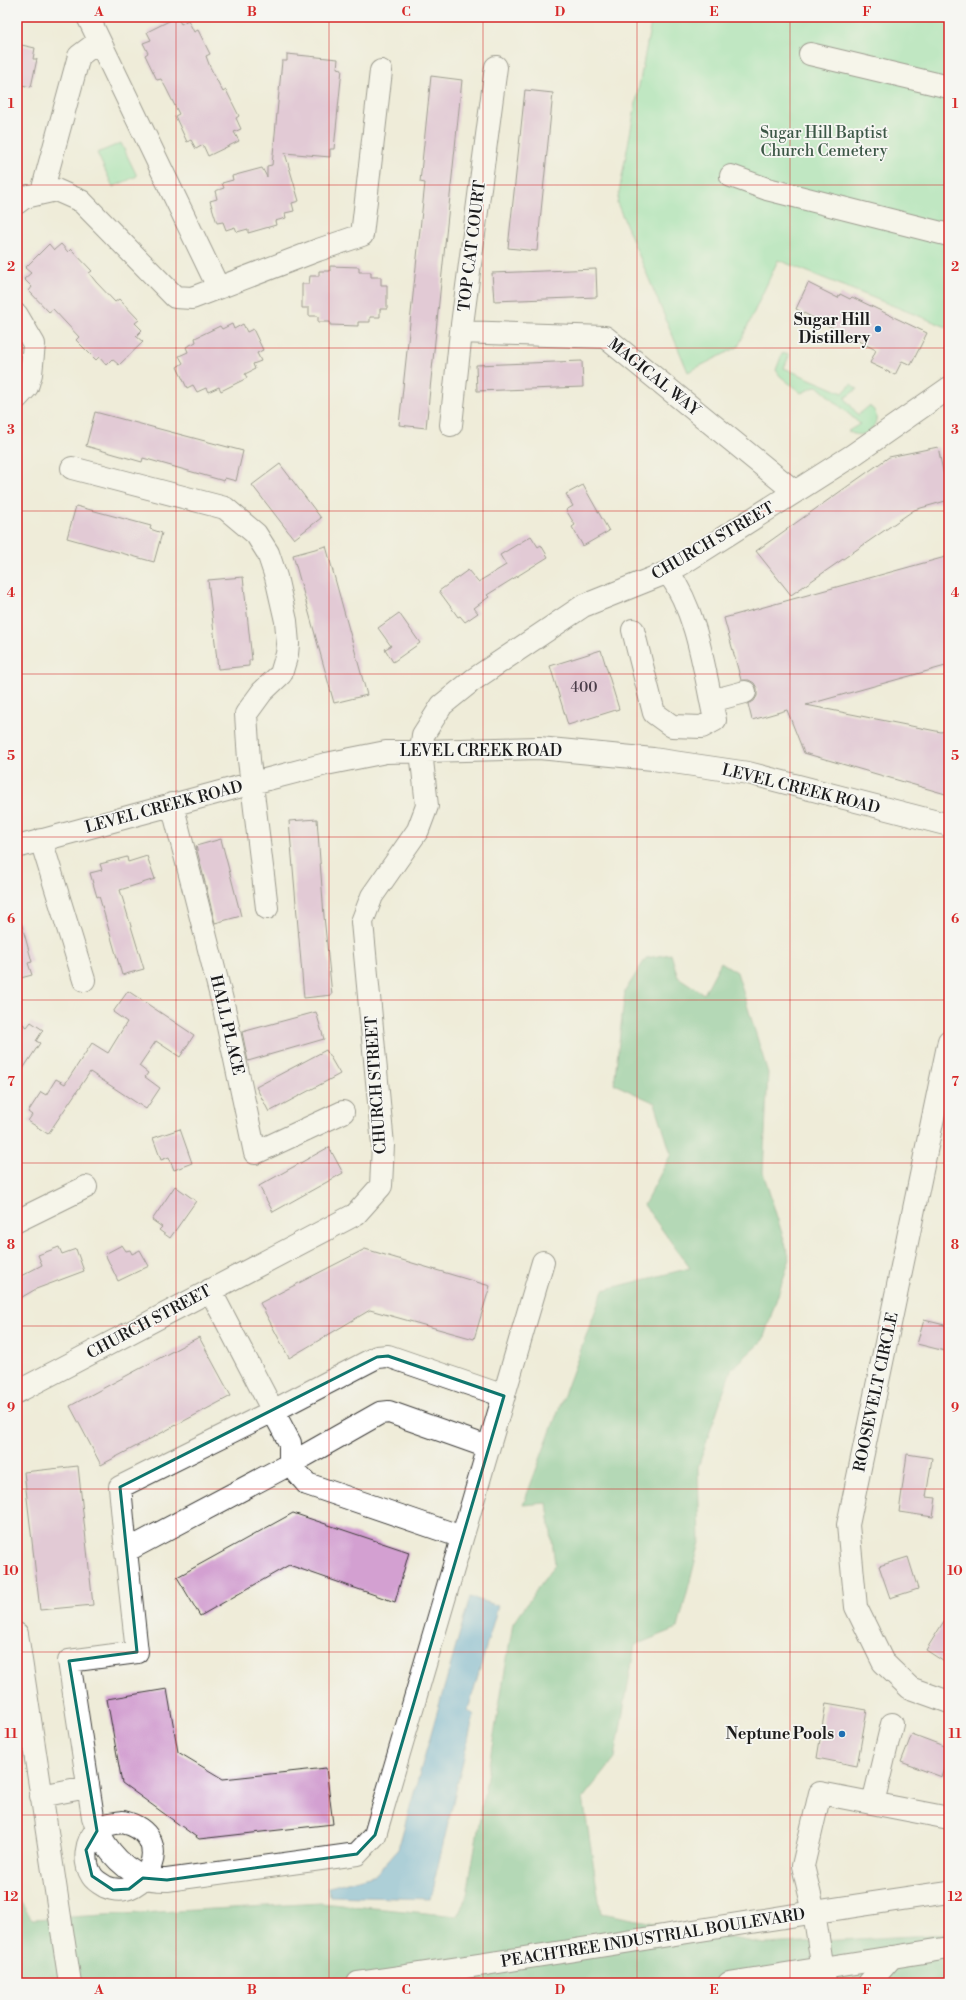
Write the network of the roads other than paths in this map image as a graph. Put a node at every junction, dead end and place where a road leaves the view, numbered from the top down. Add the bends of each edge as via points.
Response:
1 (88, 17) edge
2 (100, 41) junction
3 (810, 54) dead end
4 (496, 67) dead end
5 (380, 71) dead end
6 (949, 87) edge
7 (731, 176) dead end
8 (42, 192) junction
9 (17, 203) edge
10 (949, 235) edge
11 (218, 287) junction
12 (17, 315) edge
13 (461, 332) junction
14 (20, 387) edge
15 (949, 388) edge
16 (451, 425) dead end
17 (72, 468) dead end
18 (795, 492) junction
19 (668, 572) junction
20 (633, 630) dead end
21 (745, 692) dead end
22 (711, 701) junction
23 (422, 743) junction
24 (253, 783) junction
25 (172, 804) junction
26 (949, 825) edge
27 (41, 840) junction
28 (17, 847) edge
29 (267, 908) dead end
30 (84, 980) dead end
31 (949, 1041) edge
32 (343, 1112) dead end
33 (86, 1187) dead end
34 (17, 1222) edge
35 (542, 1262) dead end
36 (210, 1290) junction
37 (17, 1392) edge
38 (504, 1396) junction
39 (273, 1411) junction
40 (488, 1447) junction
41 (290, 1464) junction
42 (462, 1537) junction
43 (126, 1551) junction
44 (17, 1634) edge
45 (949, 1702) edge
46 (892, 1724) dead end
47 (87, 1787) junction
48 (41, 1796) junction
49 (873, 1803) junction
50 (949, 1818) edge
51 (96, 1831) junction
52 (144, 1878) junction
53 (949, 1892) edge
54 (814, 1912) junction
55 (949, 1948) edge
56 (892, 1957) junction
57 (824, 1976) edge
58 (70, 1983) edge
59 (358, 1983) edge
60 (729, 1983) edge
61 (869, 1983) edge

1 - 2 main road
2 - 8 main road via 79,56
2 - 11 main road
3 - 6 main road
4 - 13 main road, TOP CAT COURT
5 - 11 main road via 362,235
7 - 10 main road via 767,189
8 - 9 main road via 24,197
8 - 11 main road via 56,190 81,201 175,297 192,298
12 - 14 main road via 34,344 31,374
13 - 16 main road, TOP CAT COURT
13 - 18 main road, MAGICAL WAY via 605,336
15 - 18 main road, CHURCH STREET
17 - 24 main road via 225,508 256,534 268,553 280,596 288,644 281,674 262,692 246,714
18 - 19 main road, CHURCH STREET
19 - 22 main road via 690,613
19 - 23 main road, CHURCH STREET via 583,606 473,680 442,705
20 - 22 main road via 654,713 672,726 702,727 715,720
21 - 22 main road
23 - 24 main road, LEVEL CREEK ROAD
23 - 26 main road, LEVEL CREEK ROAD via 539,748 654,759 748,773
23 - 36 main road, CHURCH STREET via 426,806 418,830 372,896 362,922 383,1145 381,1186 356,1214
24 - 25 main road, LEVEL CREEK ROAD
24 - 29 main road
25 - 27 main road, LEVEL CREEK ROAD
25 - 32 main road, HALL PLACE via 224,1008 255,1153
27 - 28 main road, LEVEL CREEK ROAD
27 - 30 main road
31 - 45 main road, ROOSEVELT CIRCLE via 848,1525 856,1607 883,1662 910,1688
33 - 34 main road
35 - 38 main road
36 - 37 main road, CHURCH STREET
36 - 39 main road
38 - 39 main road via 388,1356 377,1357
38 - 40 main road
39 - 41 main road via 290,1442
39 - 43 main road via 120,1487
40 - 41 main road via 389,1412 380,1413
40 - 42 main road
41 - 42 main road via 307,1484
41 - 43 main road
42 - 52 main road via 375,1835 357,1854 167,1880
43 - 47 main road via 137,1652 69,1660
44 - 48 main road
46 - 49 main road
47 - 48 main road
47 - 51 main road
48 - 58 main road
49 - 50 main road
49 - 54 main road via 820,1793 803,1866
51 - 52 main road via 106,1847 127,1867
51 - 52 main road via 109,1823 123,1822 135,1825 148,1836 153,1847 152,1863
51 - 52 main road via 86,1850 87,1864 99,1884 113,1890 129,1889
53 - 54 main road, PEACHTREE INDUSTRIAL BOULEVARD
54 - 57 main road
54 - 59 main road, PEACHTREE INDUSTRIAL BOULEVARD
55 - 56 main road
56 - 57 main road
56 - 61 main road
57 - 60 main road

